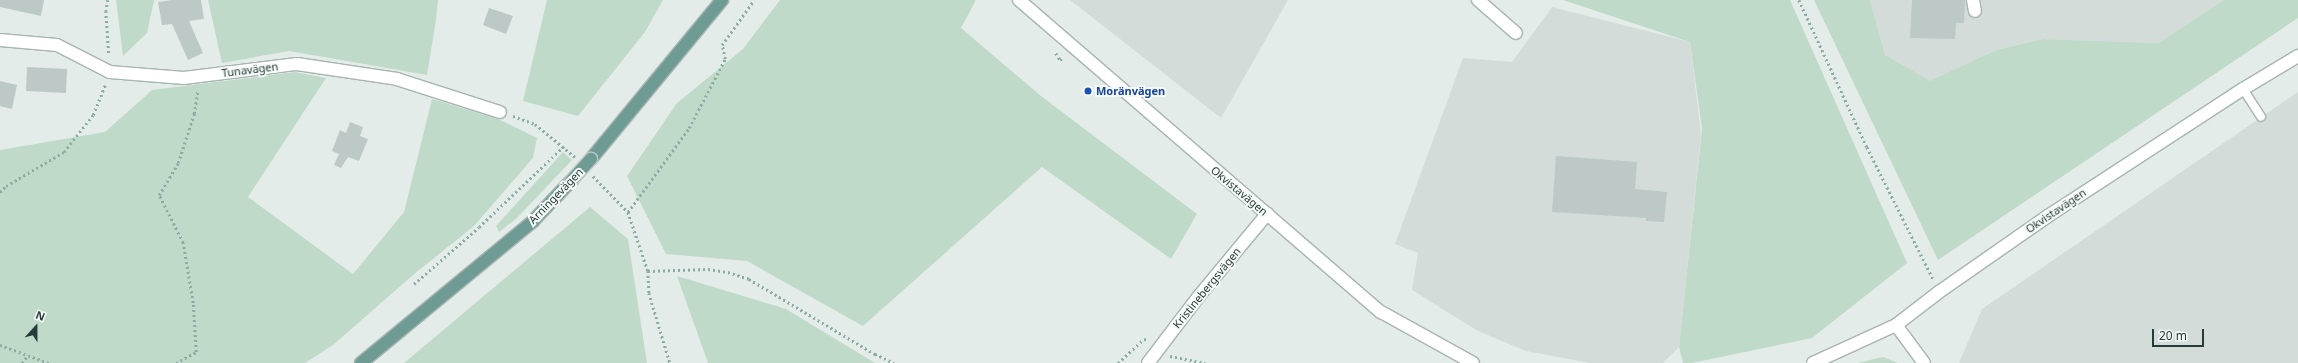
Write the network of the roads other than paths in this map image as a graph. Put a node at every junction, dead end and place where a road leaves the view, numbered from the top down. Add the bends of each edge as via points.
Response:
1 (722, 0) edge
2 (1019, 0) edge
3 (1478, 0) edge
4 (1516, 33) dead end
5 (0, 40) edge
6 (2296, 60) edge
7 (2243, 89) junction
8 (500, 112) road end
9 (2261, 117) dead end
10 (1267, 214) junction
11 (1896, 324) junction
12 (361, 363) edge
13 (1148, 363) edge
14 (1473, 363) edge
15 (1813, 363) edge
16 (1924, 363) edge

1 - 12 main road, Arningevägen, bridge via 585,161 571,181 533,220
2 - 10 street, Okvistavägen
3 - 4 street
5 - 8 street, Tunavägen via 57,45 110,72 184,78 297,64 397,79
6 - 7 street, Okvistavägen
7 - 9 lane
7 - 11 street, Okvistavägen via 2048,216
10 - 13 street, Kristinebergsvägen
10 - 14 street, Okvistavägen via 1381,312
11 - 15 street, Okvistavägen
11 - 16 street

